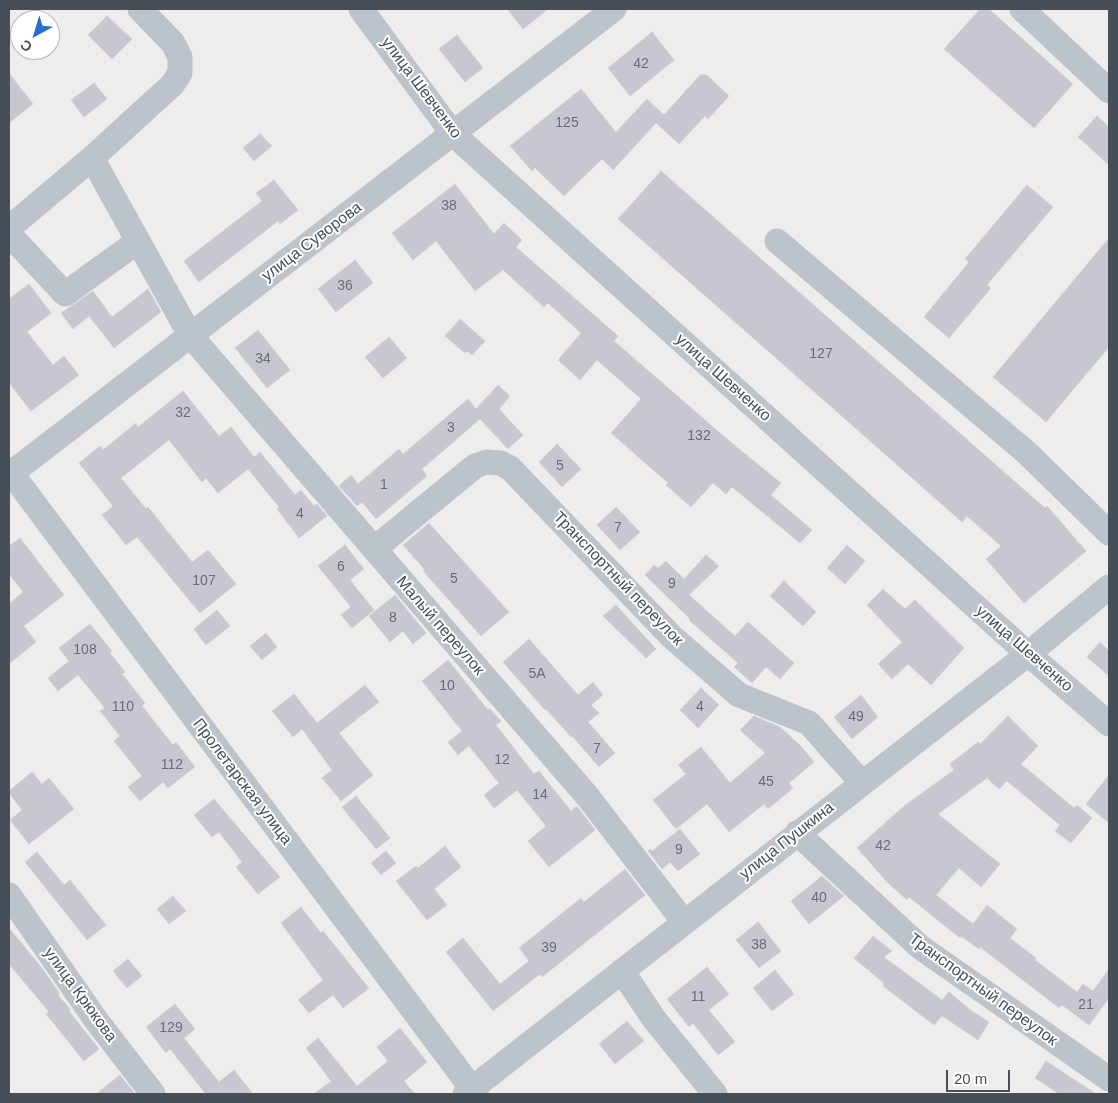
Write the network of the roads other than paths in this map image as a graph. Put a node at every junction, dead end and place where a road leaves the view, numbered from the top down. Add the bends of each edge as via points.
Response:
1 (140, 9) edge
2 (361, 9) edge
3 (614, 9) edge
4 (1022, 9) edge
5 (1109, 91) edge
6 (453, 134) junction
7 (92, 158) junction
8 (9, 225) edge
9 (9, 234) edge
10 (777, 241) dead end
11 (138, 242) junction
12 (190, 335) junction
13 (10, 473) edge
14 (1109, 533) edge
15 (374, 549) junction
16 (1109, 588) edge
17 (1028, 654) junction
18 (1109, 724) edge
19 (862, 783) junction
20 (797, 833) junction
21 (9, 895) edge
22 (684, 922) junction
23 (622, 971) junction
24 (1109, 1079) edge
25 (471, 1093) edge
26 (153, 1094) edge
27 (716, 1094) edge

1 - 7 street via 173,43 180,57 180,73 172,86
2 - 6 street, улица Шевченко
3 - 6 street, улица Суворова
4 - 5 street
6 - 12 street, улица Суворова
6 - 17 street, улица Шевченко
7 - 8 street
7 - 11 street, Малый переулок
9 - 11 street via 65,294
10 - 14 street via 1026,453
11 - 12 street, Малый переулок
12 - 13 street, улица Суворова
12 - 15 street, Малый переулок
13 - 25 street, Пролетарская улица
15 - 19 street, Транспортный переулок via 475,466 487,462 505,465 672,638 739,695 809,723
15 - 22 street, Малый переулок via 588,797
16 - 17 street, улица Пушкина
17 - 18 street, улица Шевченко
17 - 19 street, улица Пушкина
19 - 20 street, улица Пушкина
20 - 22 street, улица Пушкина
20 - 24 street, Транспортный переулок via 920,948
21 - 26 street, улица Крюкова via 96,1020
22 - 23 street, улица Пушкина
23 - 25 street, улица Пушкина
23 - 27 street via 654,1019

